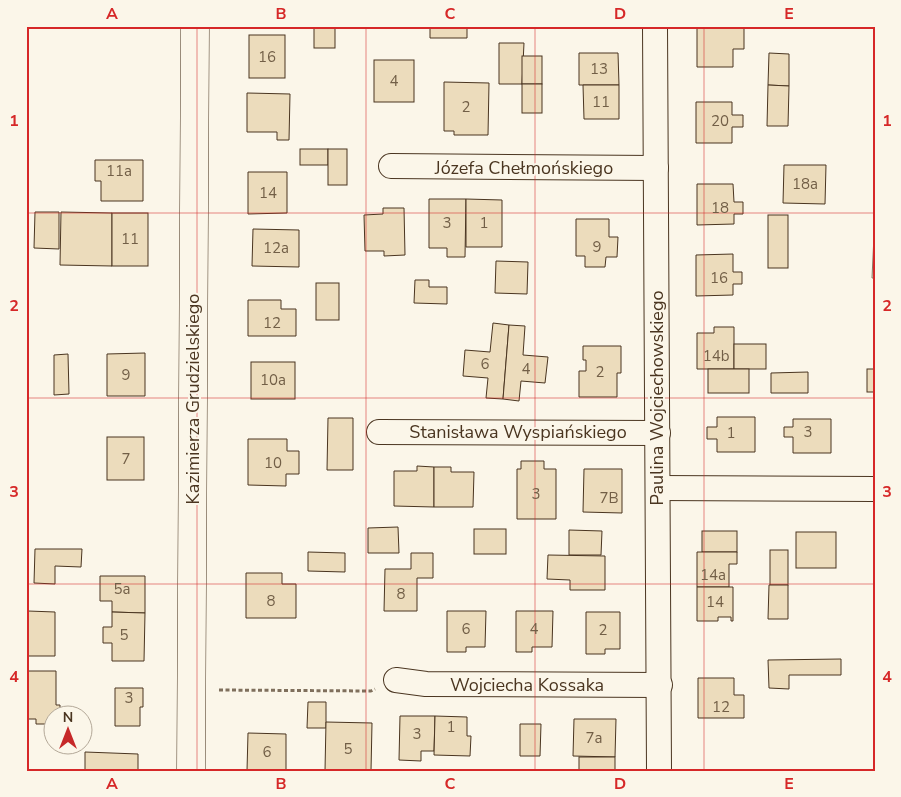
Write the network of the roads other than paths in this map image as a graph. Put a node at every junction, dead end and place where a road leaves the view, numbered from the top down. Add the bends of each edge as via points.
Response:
1 (195, 26) edge
2 (655, 26) edge
3 (391, 166) dead end
4 (656, 168) junction
5 (379, 432) dead end
6 (658, 433) junction
7 (658, 488) junction
8 (875, 489) edge
9 (396, 680) road end
10 (660, 685) junction
11 (191, 771) edge
12 (660, 771) edge

1 - 11 street, Kazimierza Grudzielskiego
2 - 4 street, Paulina Wojciechowskiego
3 - 4 street, Józefa Chełmońskiego
4 - 6 street, Paulina Wojciechowskiego
5 - 6 street, Stanisława Wyspiańskiego
6 - 7 street, Paulina Wojciechowskiego
7 - 8 street
7 - 10 street, Paulina Wojciechowskiego
9 - 10 street, Wojciecha Kossaka via 426,684
10 - 12 street, Paulina Wojciechowskiego

